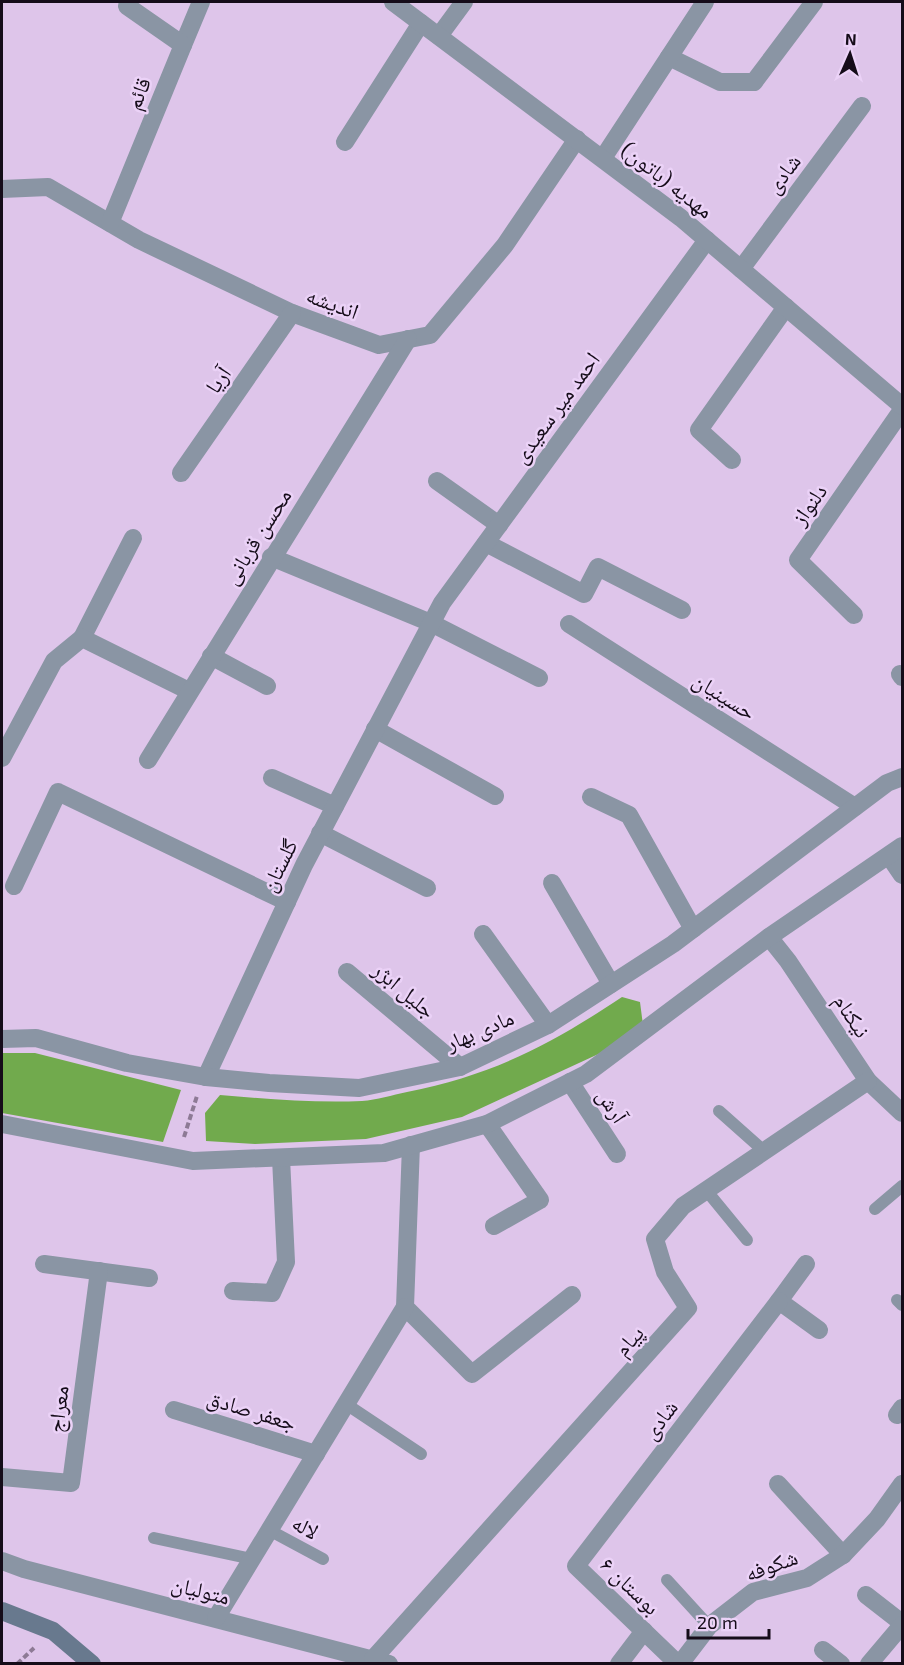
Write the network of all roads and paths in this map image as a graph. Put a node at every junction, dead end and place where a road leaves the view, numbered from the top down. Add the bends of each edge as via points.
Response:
1 (201, 2) edge
2 (393, 2) edge
3 (464, 2) edge
4 (705, 2) edge
5 (814, 2) edge
6 (127, 6) dead end
7 (421, 22) junction
8 (439, 36) junction
9 (183, 45) junction
10 (669, 57) junction
11 (862, 106) dead end
12 (577, 139) junction
13 (345, 142) dead end
14 (603, 158) junction
15 (2, 189) edge
16 (110, 223) junction
17 (707, 240) junction
18 (741, 269) junction
19 (786, 307) junction
20 (292, 312) junction
21 (408, 339) junction
22 (903, 408) edge
23 (732, 460) dead end
24 (181, 473) dead end
25 (437, 481) dead end
26 (499, 525) junction
27 (133, 538) dead end
28 (486, 543) junction
29 (271, 557) junction
30 (442, 603) joint
31 (682, 610) dead end
32 (854, 615) dead end
33 (431, 623) junction
34 (568, 624) dead end
35 (82, 638) junction
36 (211, 656) junction
37 (539, 678) dead end
38 (267, 686) dead end
39 (189, 691) junction
40 (375, 729) junction
41 (2, 758) edge
42 (148, 760) dead end
43 (903, 777) edge
44 (272, 778) dead end
45 (495, 796) dead end
46 (591, 797) dead end
47 (335, 806) junction
48 (855, 807) junction
49 (320, 833) junction
50 (896, 851) edge
51 (903, 875) edge
52 (552, 883) dead end
53 (14, 886) dead end
54 (427, 888) dead end
55 (287, 902) junction
56 (693, 929) junction
57 (483, 934) dead end
58 (769, 937) junction
59 (348, 972) dead end
60 (611, 984) junction
61 (548, 1025) junction
62 (2, 1039) edge
63 (460, 1067) junction
64 (206, 1077) junction
65 (868, 1081) junction
66 (570, 1083) junction
67 (719, 1111) dead end
68 (903, 1113) edge
69 (2, 1124) edge
70 (488, 1124) junction
71 (411, 1145) junction
72 (764, 1151) junction
73 (617, 1154) dead end
74 (178, 1158) junction
75 (281, 1158) junction
76 (903, 1186) edge
77 (706, 1190) junction
78 (874, 1209) dead end
79 (494, 1226) dead end
80 (747, 1240) dead end
81 (44, 1264) dead end
82 (806, 1264) dead end
83 (99, 1271) junction
84 (149, 1278) dead end
85 (233, 1291) dead end
86 (572, 1296) dead end
87 (779, 1301) junction
88 (405, 1307) junction
89 (819, 1330) dead end
90 (346, 1404) junction
91 (174, 1410) dead end
92 (316, 1454) junction
93 (421, 1454) dead end
94 (2, 1477) edge
95 (778, 1484) dead end
96 (903, 1484) edge
97 (269, 1530) junction
98 (154, 1538) dead end
99 (843, 1556) junction
100 (252, 1559) junction
101 (323, 1559) dead end
102 (2, 1561) edge
103 (576, 1566) joint
104 (667, 1580) dead end
105 (866, 1595) dead end
106 (2, 1611) edge
107 (216, 1618) junction
108 (903, 1624) edge
109 (709, 1626) junction
110 (644, 1631) junction
111 (823, 1650) dead end
112 (381, 1661) edge
113 (92, 1664) edge
114 (619, 1664) edge
115 (679, 1664) edge
116 (842, 1664) edge
117 (869, 1664) edge

1 - 9 street, قائم
2 - 7 street, مهدیه (باتون)
3 - 8 street
4 - 10 street
5 - 10 street via 754,82 720,82
6 - 9 street
7 - 8 street, مهدیه (باتون)
7 - 13 street
8 - 12 street, مهدیه (باتون)
9 - 16 street, قائم
10 - 14 street
11 - 18 street, شادی
12 - 14 street, مهدیه (باتون)
12 - 21 street, اندیشه via 505,245 430,335
14 - 17 street, مهدیه (باتون)
15 - 16 street, اندیشه via 48,188
16 - 20 street, اندیشه
17 - 18 street, مهدیه (باتون)
17 - 26 street, احمد میر سعیدی
18 - 19 street, مهدیه (باتون)
19 - 22 street, مهدیه (باتون)
19 - 23 street via 699,430
20 - 21 street, اندیشه via 379,345
20 - 24 street, آریا
21 - 29 street, محسن قربانی
22 - 32 street, دلنواز via 798,560
25 - 26 street
26 - 28 street, احمد میر سعیدی
27 - 35 street
28 - 30 street, احمد میر سعیدی
28 - 31 street via 584,594 598,567
29 - 33 street
29 - 36 street, محسن قربانی
30 - 33 street, گلستان
33 - 37 street
33 - 40 street, گلستان
34 - 48 street, حسینیان
35 - 39 street
35 - 41 street via 54,661
36 - 38 street
36 - 39 street, محسن قربانی
39 - 42 street, محسن قربانی
40 - 45 street
40 - 47 street, گلستان
43 - 48 street, مادی بهار via 887,783
44 - 47 street
46 - 56 street via 629,815
47 - 49 street, گلستان
48 - 56 street, مادی بهار
49 - 54 street
49 - 55 street, گلستان
50 - 51 street
50 - 58 street
52 - 60 street
53 - 55 street via 58,792
55 - 64 street, گلستان
56 - 60 street, مادی بهار
57 - 61 street
58 - 65 street, نیکنام
58 - 66 street via 644,1033
59 - 63 street, جلیل ابژر
60 - 61 street, مادی بهار
61 - 63 street, مادی بهار
62 - 64 street, مادی بهار via 36,1038 127,1063
63 - 64 street, مادی بهار via 358,1088
64 - 74 path via 192,1106
65 - 68 street, نیکنام
65 - 72 street, پیام
66 - 70 street
66 - 73 street, آرش
67 - 72 lane
69 - 74 street
70 - 71 street
70 - 79 street via 540,1200
71 - 75 street via 384,1154
71 - 88 street
72 - 77 street, پیام
74 - 75 street
75 - 85 street via 286,1262 272,1293
76 - 78 lane
77 - 80 lane
77 - 112 street, پیام via 683,1206 655,1239 665,1272 688,1308
81 - 83 street
82 - 87 street, شادی
83 - 84 street
83 - 94 street, معراج via 71,1484
86 - 88 street via 472,1374
87 - 89 street
87 - 103 street, شادی
88 - 90 street
90 - 92 street
90 - 93 lane
91 - 92 street, جعفر صادق
92 - 97 street
95 - 99 street
96 - 99 street, شکوفه
97 - 100 street
97 - 101 lane, لاله
98 - 100 lane
99 - 109 street, شکوفه via 807,1578 753,1592
100 - 107 street
102 - 107 street, متولیان
103 - 110 street, بوستان ۶
104 - 109 lane
105 - 108 street
106 - 113 main road via 53,1631
107 - 112 street, متولیان
108 - 117 street
109 - 115 street, شکوفه
110 - 114 street
110 - 115 street, بوستان ۶
111 - 116 street

